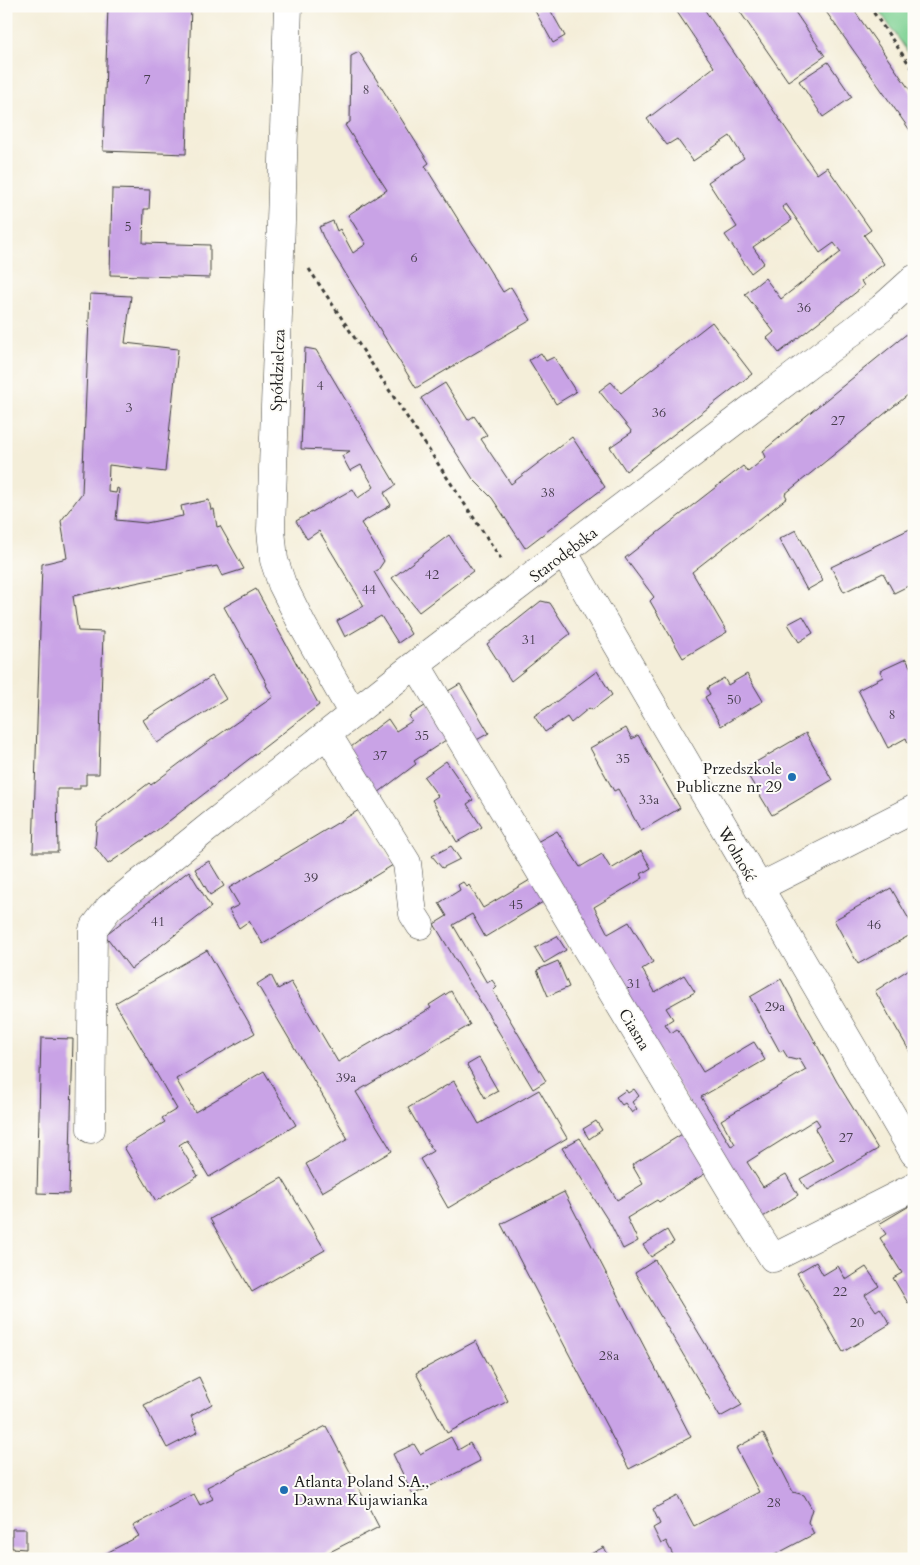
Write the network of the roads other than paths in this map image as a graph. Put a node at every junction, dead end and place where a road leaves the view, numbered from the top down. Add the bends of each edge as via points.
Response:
1 (288, 6) edge
2 (914, 279) edge
3 (564, 553) junction
4 (416, 664) junction
5 (353, 714) junction
6 (326, 734) junction
7 (914, 809) edge
8 (758, 888) junction
9 (420, 925) dead end
10 (91, 1129) dead end
11 (914, 1153) edge
12 (914, 1187) edge

1 - 5 street, Spółdzielcza via 271,530 274,560 282,584
2 - 3 street, Starodębska via 853,331
3 - 4 street, Starodębska
3 - 8 street, Wolność
4 - 5 street, Starodębska
4 - 12 street, Ciasna via 773,1258
5 - 6 street, Starodębska
6 - 9 street via 406,863 413,914
6 - 10 street, Starodębska via 109,908 93,929
7 - 8 street
8 - 11 street, Wolność

